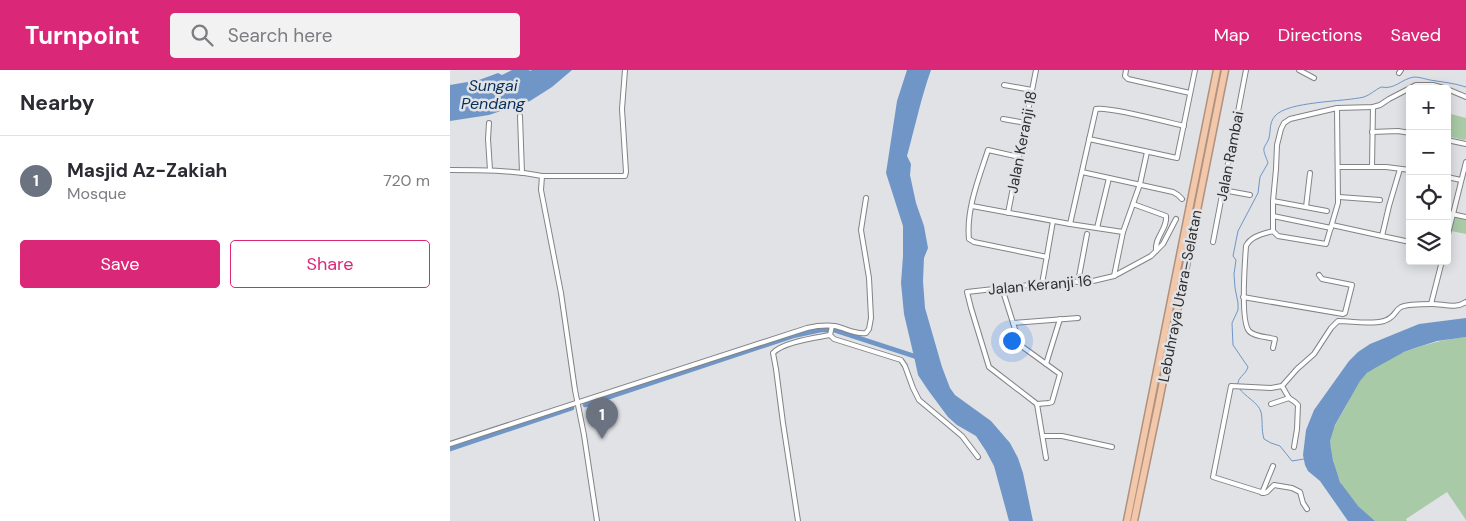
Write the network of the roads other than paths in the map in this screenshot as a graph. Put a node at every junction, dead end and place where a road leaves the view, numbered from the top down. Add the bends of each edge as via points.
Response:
1 (625, 70) edge
2 (1036, 70) edge
3 (1195, 70) edge
4 (1217, 70) edge
5 (1225, 70) edge
6 (1246, 70) edge
7 (1298, 70) edge
8 (1126, 72) edge
9 (1314, 78) dead end
10 (1004, 85) dead end
11 (1416, 85) edge
12 (1433, 85) edge
13 (1032, 90) junction
14 (1406, 90) edge
15 (1451, 91) edge
16 (1190, 93) junction
17 (1466, 97) edge
18 (1373, 107) junction
19 (1337, 108) junction
20 (520, 116) dead end
21 (1003, 119) dead end
22 (489, 123) dead end
23 (1026, 123) junction
24 (1184, 126) junction
25 (1372, 132) junction
26 (1406, 132) edge
27 (1090, 139) junction
28 (1451, 141) edge
29 (1466, 144) edge
30 (1147, 152) junction
31 (1019, 157) junction
32 (1466, 162) edge
33 (1338, 167) junction
34 (1372, 167) junction
35 (1400, 168) junction
36 (1406, 169) edge
37 (450, 170) edge
38 (490, 170) junction
39 (1082, 172) junction
40 (522, 173) junction
41 (1310, 173) dead end
42 (542, 176) junction
43 (1109, 178) junction
44 (1451, 178) edge
45 (1461, 180) junction
46 (1140, 184) junction
47 (1223, 190) junction
48 (1250, 195) dead end
49 (1339, 197) junction
50 (866, 198) dead end
51 (1182, 199) dead end
52 (1273, 200) junction
53 (1380, 200) dead end
54 (1133, 204) junction
55 (972, 206) junction
56 (1306, 207) junction
57 (1327, 211) dead end
58 (1008, 213) junction
59 (1453, 214) junction
60 (1273, 216) junction
61 (1466, 217) edge
62 (1176, 219) dead end
63 (1053, 221) junction
64 (1451, 222) edge
65 (1070, 224) junction
66 (1331, 226) junction
67 (1097, 228) junction
68 (1273, 231) junction
69 (1124, 232) junction
70 (1087, 234) dead end
71 (1382, 236) junction
72 (1406, 241) edge
73 (1213, 242) dead end
74 (1156, 251) junction
75 (1046, 256) junction
76 (1441, 265) edge
77 (1319, 275) dead end
78 (1114, 276) junction
79 (1078, 282) junction
80 (1042, 284) junction
81 (1002, 288) junction
82 (1243, 297) junction
83 (1466, 302) edge
84 (1431, 304) junction
85 (1078, 318) dead end
86 (1060, 319) junction
87 (1013, 323) junction
88 (831, 331) junction
89 (1273, 348) dead end
90 (1046, 364) junction
91 (1282, 386) junction
92 (1289, 398) junction
93 (577, 403) junction
94 (1037, 404) junction
95 (1272, 404) dead end
96 (1043, 436) junction
97 (450, 444) edge
98 (1112, 447) dead end
99 (1294, 447) dead end
100 (978, 457) dead end
101 (1046, 458) dead end
102 (1273, 466) dead end
103 (1262, 492) junction
104 (1306, 509) dead end
105 (597, 521) edge
106 (798, 521) edge
107 (1127, 521) edge
108 (1134, 521) edge

1 - 42 street via 622,109 625,176
2 - 13 street, Jalan Keranji 18
3 - 16 street
4 - 107 highway, Lebuhraya Utara–Selatan
5 - 108 highway, Lebuhraya Utara–Selatan
6 - 47 street, Jalan Rambai
7 - 9 street
8 - 16 street via 1128,79
10 - 13 street
11 - 12 street
13 - 23 street, Jalan Keranji 18
14 - 18 street
15 - 17 street
16 - 24 street
18 - 19 street
18 - 25 street
19 - 33 street
19 - 52 street via 1284,123 1277,145
20 - 40 street
21 - 23 street
22 - 38 street
23 - 31 street, Jalan Keranji 18
24 - 27 street via 1100,108 1096,109
24 - 30 street via 1177,157
25 - 26 street
25 - 34 street
27 - 30 street
27 - 39 street
28 - 29 street
30 - 46 street
31 - 55 street via 988,150
31 - 58 street, Jalan Keranji 18
32 - 45 street
33 - 34 street
33 - 49 street
34 - 35 street
35 - 36 street
35 - 71 street
37 - 38 street
38 - 40 street
39 - 43 street
39 - 65 street
40 - 42 street
41 - 56 street
42 - 93 street via 541,190 562,298
43 - 46 street
43 - 67 street
44 - 45 street
45 - 59 street
46 - 51 street via 1173,192
46 - 54 street
47 - 48 street
47 - 73 street, Jalan Rambai
49 - 53 street
49 - 66 street
50 - 88 street via 861,230 869,278 870,325 864,334
52 - 56 street
52 - 60 street
54 - 69 street
54 - 74 street via 1166,216
55 - 58 street
55 - 75 street via 970,240
56 - 57 street
58 - 63 street
59 - 61 street
59 - 64 street
60 - 66 street
60 - 68 street
62 - 74 street
63 - 65 street
63 - 75 street
65 - 67 street
66 - 68 street via 1326,244 1278,236
66 - 71 street
67 - 69 street
68 - 82 street via 1252,238 1246,246
69 - 78 street
70 - 79 street
71 - 72 street
74 - 78 street, Jalan Keranji 16
75 - 80 street
76 - 84 street
77 - 82 street via 1322,279 1352,284 1347,311 1343,314
78 - 79 street, Jalan Keranji 16
79 - 80 street, Jalan Keranji 16
80 - 81 street, Jalan Keranji 16
81 - 87 street
81 - 94 street, Jalan Keranji 16 via 970,291 967,295 989,366
82 - 89 street via 1247,328 1252,334 1275,339
83 - 84 street via 1451,306
84 - 91 street via 1401,307 1391,318 1378,322 1336,322 1314,354
85 - 86 street
86 - 87 street
86 - 90 street
87 - 90 street via 1020,345
88 - 93 street via 818,326 807,328
88 - 100 street via 832,338 836,340 901,360 919,400 962,436
88 - 106 street via 795,342 772,354
90 - 94 street via 1060,374 1052,402
91 - 92 street
91 - 103 street via 1232,385 1213,476
92 - 95 street
92 - 99 street via 1298,408
93 - 97 street
93 - 105 street
94 - 96 street
96 - 98 street via 1062,436
96 - 101 street
102 - 103 street
103 - 104 street via 1277,485 1296,489

